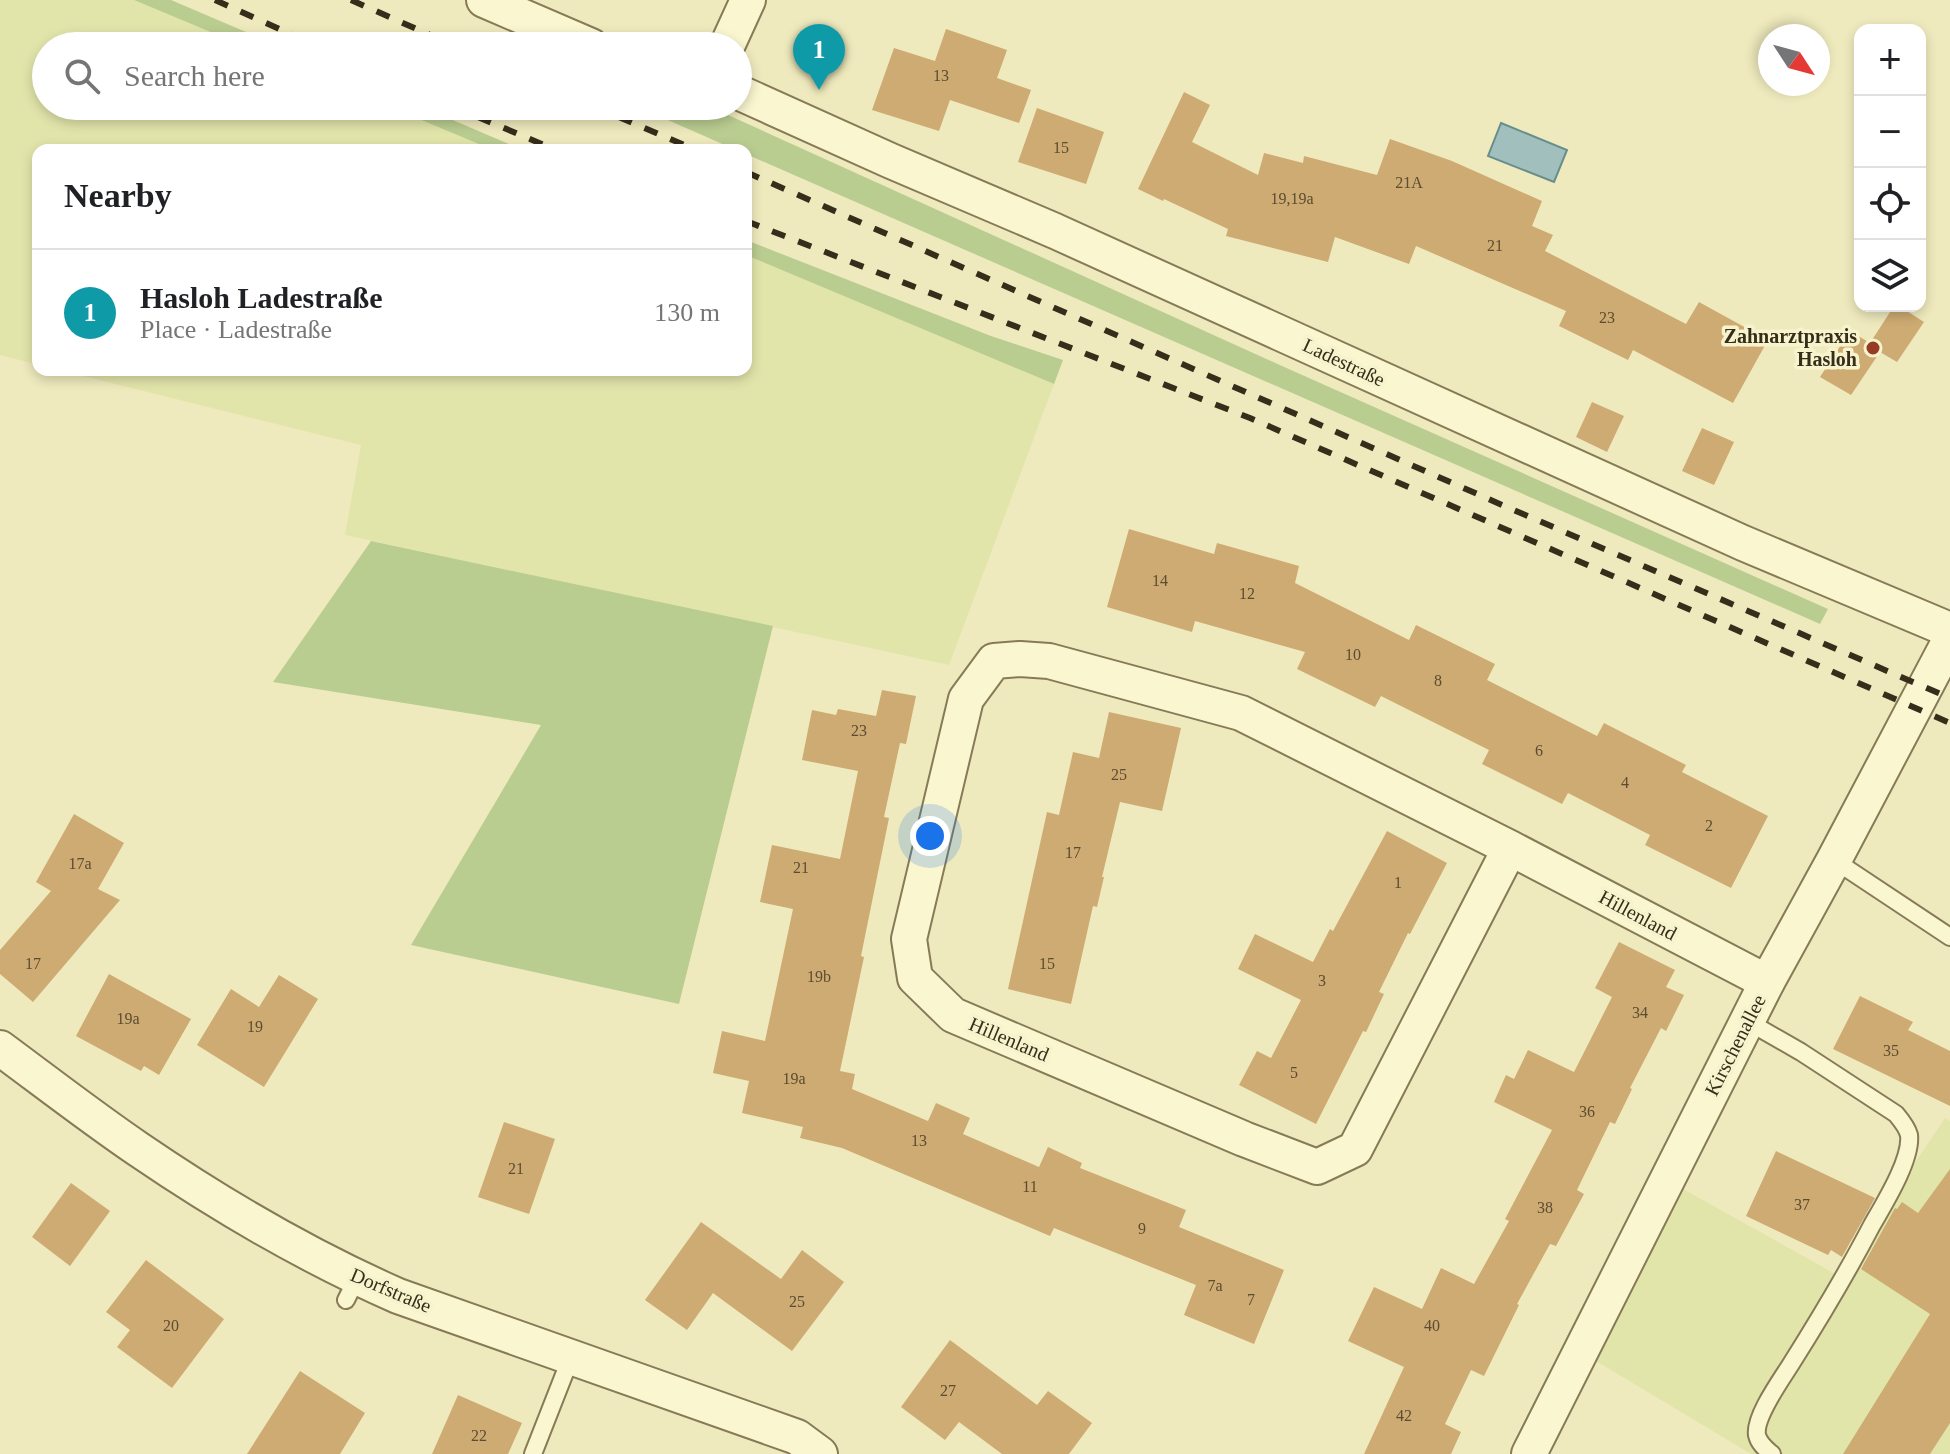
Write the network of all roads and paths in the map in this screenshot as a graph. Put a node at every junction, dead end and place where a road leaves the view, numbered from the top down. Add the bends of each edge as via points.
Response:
1 (484, 0) edge
2 (748, 0) edge
3 (558, 32) edge
4 (733, 32) edge
5 (752, 98) edge
6 (1950, 630) edge
7 (1950, 640) edge
8 (1510, 848) junction
9 (1834, 860) junction
10 (1950, 937) edge
11 (1767, 982) junction
12 (1747, 1021) junction
13 (0, 1048) edge
14 (571, 1357) junction
15 (533, 1454) edge
16 (820, 1454) edge
17 (1529, 1454) edge
18 (1772, 1454) edge

1 - 3 street
2 - 4 street
5 - 6 street, Ladestraße via 1743,543
7 - 9 street, Kirschenallee
8 - 8 street, Hillenland via 1241,713 1049,661 994,661 966,699 909,939 915,978 953,1015 1317,1167 1355,1149
8 - 11 street, Hillenland
9 - 10 lane
9 - 11 street, Kirschenallee
11 - 12 street, Kirschenallee
12 - 17 street, Kirschenallee
12 - 18 lane via 1896,1114 1909,1135 1905,1161 1891,1191 1759,1421 1760,1444
13 - 14 street, Dorfstraße via 138,1149 351,1289 398,1296
14 - 15 lane
14 - 16 street, Dorfstraße via 797,1437

